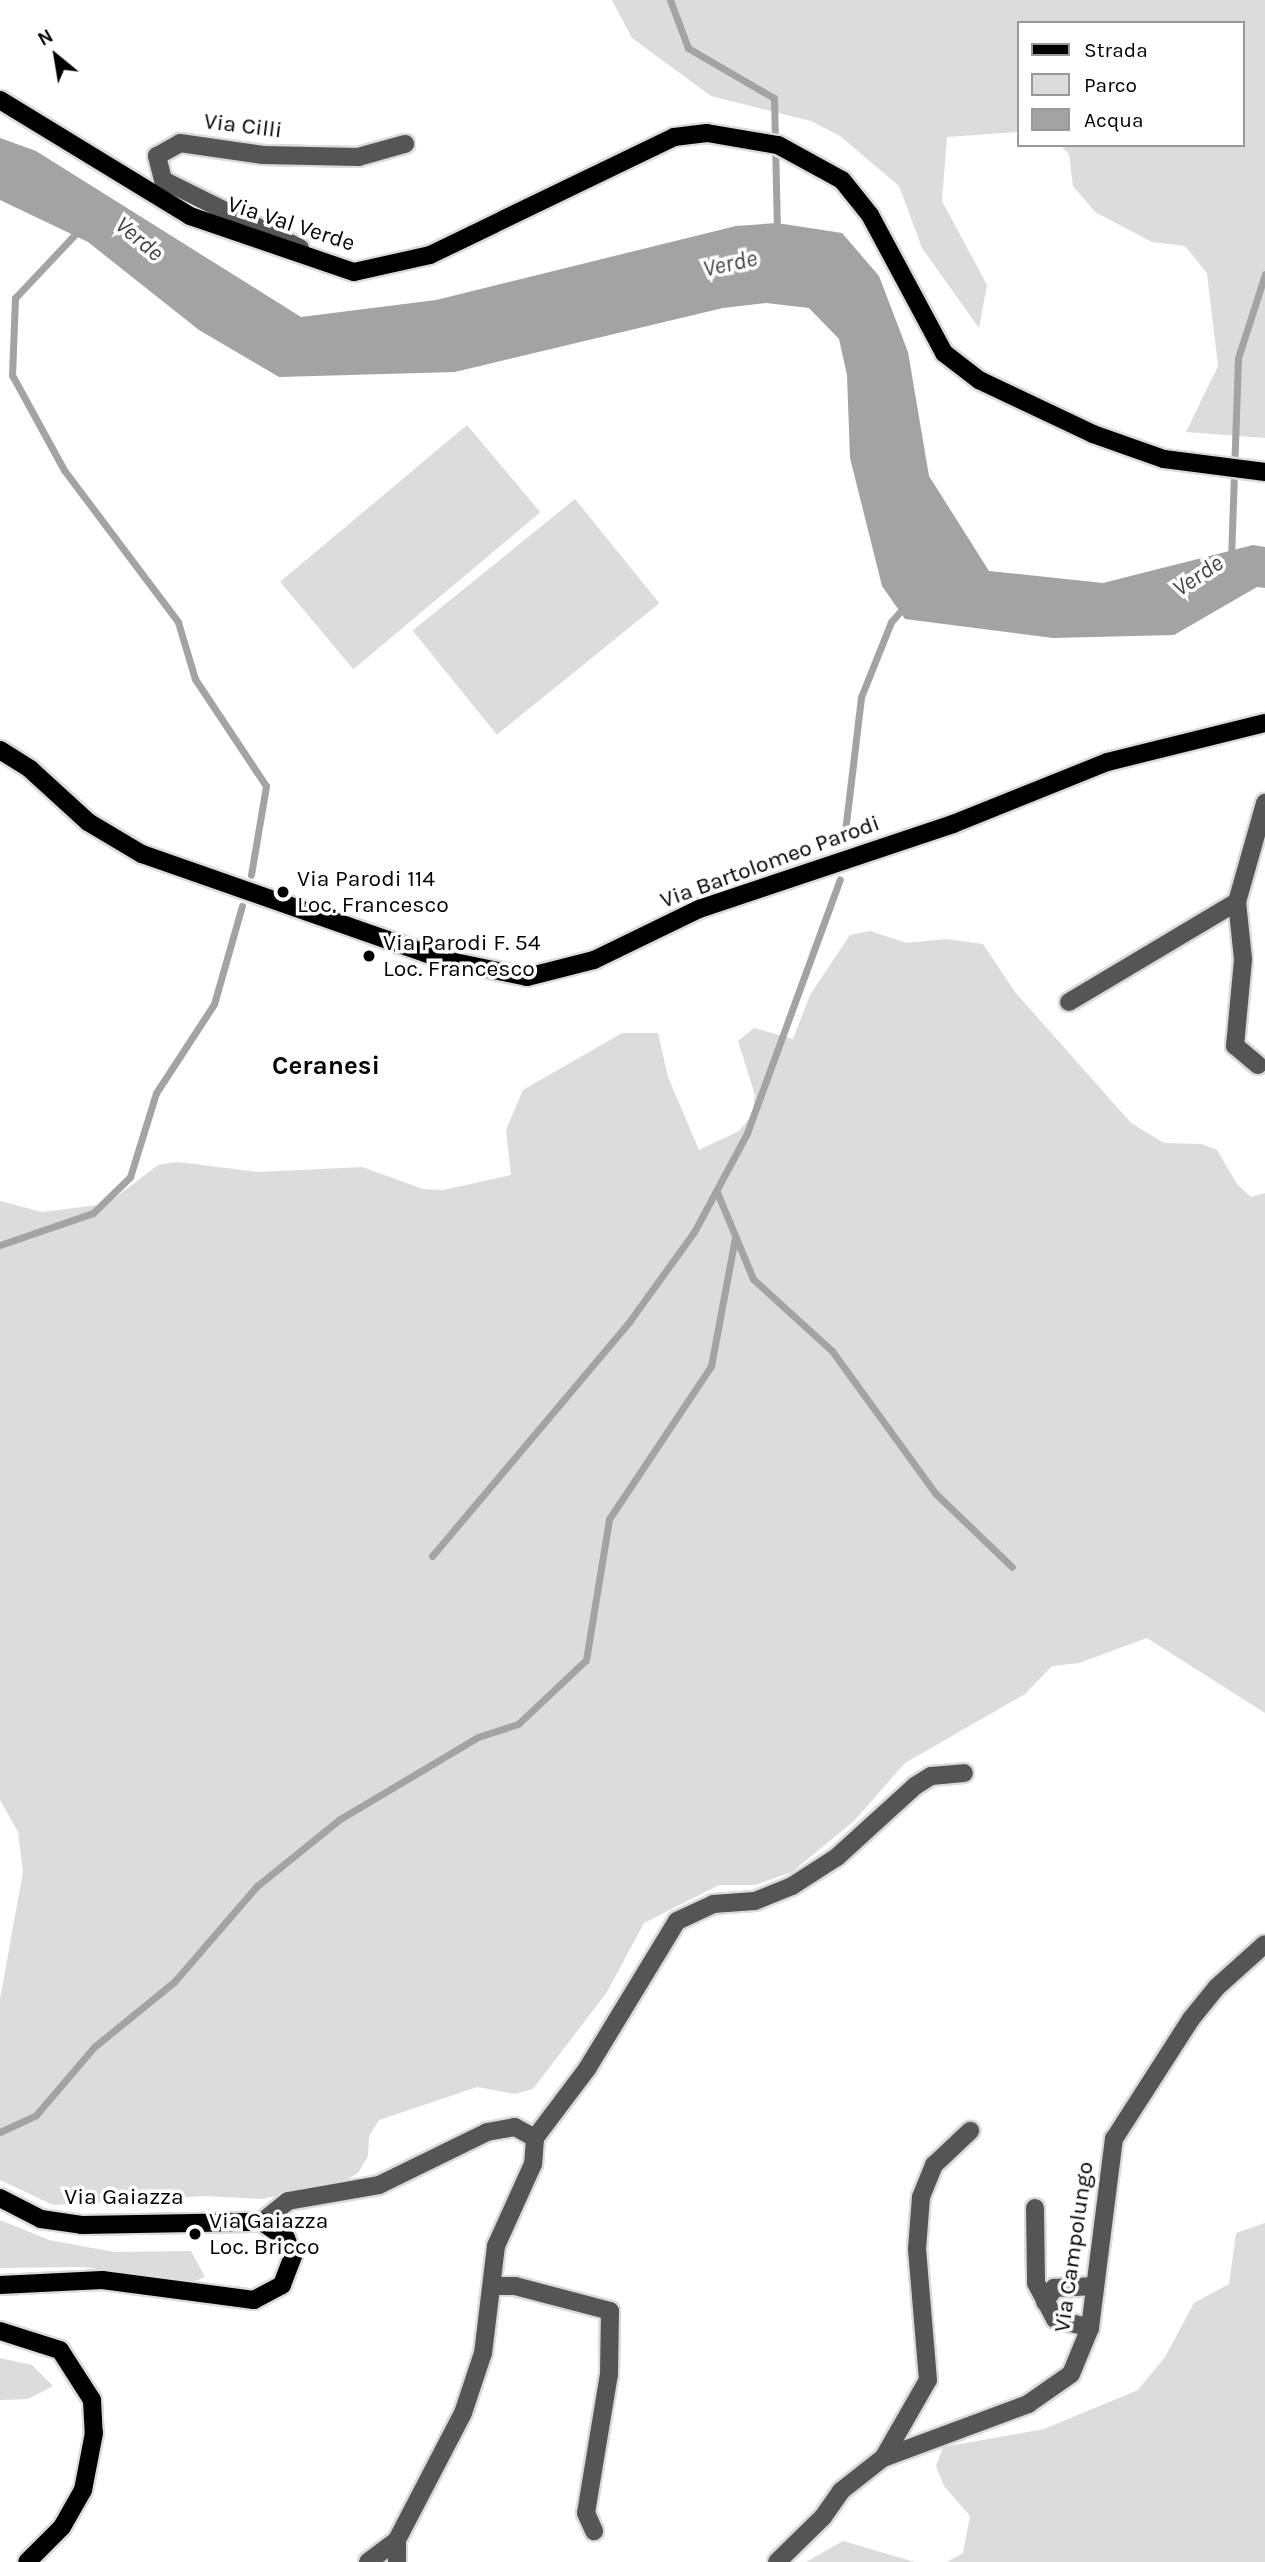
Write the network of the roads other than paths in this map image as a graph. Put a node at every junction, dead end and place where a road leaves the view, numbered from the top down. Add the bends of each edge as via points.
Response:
1 (0, 100) edge
2 (405, 144) dead end
3 (324, 262) junction
4 (1265, 472) edge
5 (1265, 723) edge
6 (0, 750) edge
7 (1265, 803) edge
8 (1237, 902) junction
9 (1069, 1002) dead end
10 (1258, 1065) dead end
11 (964, 1773) dead end
12 (1265, 1944) edge
13 (970, 2130) dead end
14 (535, 2137) junction
15 (0, 2198) edge
16 (1035, 2208) dead end
17 (261, 2222) junction
18 (0, 2285) edge
19 (493, 2286) junction
20 (1095, 2286) junction
21 (1045, 2302) junction
22 (1090, 2328) junction
23 (0, 2331) edge
24 (883, 2458) junction
25 (594, 2531) dead end
26 (397, 2540) junction
27 (27, 2562) edge
28 (368, 2562) edge
29 (397, 2562) edge
30 (777, 2562) edge

1 - 3 main road, Via Val Verde via 190,216
2 - 3 street, Via Cilli via 358,157 263,155 180,143 157,156 163,180
3 - 4 main road, Via Val Verde via 354,272 430,255 658,142 707,133 778,145 811,158 842,180 870,215 944,353 979,380 1093,433 1164,459
5 - 6 main road, Via Bartolomeo Parodi via 1107,762 953,824 699,909 594,960 527,977 445,960 142,854 88,822 30,769
7 - 8 street
8 - 9 street
8 - 10 street via 1243,959 1235,1046
11 - 14 street via 931,1776 915,1786 836,1857 792,1886 755,1901 713,1904 677,1921 587,2069
12 - 20 street, Via Campolungo via 1217,1987 1191,2019 1114,2139
13 - 24 street via 934,2165 921,2197 917,2249 928,2380
14 - 17 street via 514,2127 487,2132 379,2185 288,2201
14 - 19 street via 533,2164 496,2246
15 - 17 main road, Via Gaiazza via 41,2219 82,2225
16 - 21 street via 1035,2283
17 - 18 main road via 286,2238 293,2256 282,2285 254,2300 102,2280
19 - 25 street via 516,2286 610,2311 609,2375 586,2513
19 - 26 street via 490,2331 463,2413
20 - 21 street via 1054,2288
20 - 22 street, Via Campolungo
21 - 22 street via 1055,2319
22 - 24 street, Via Campolungo via 1081,2358 1053,2392
23 - 27 main road via 60,2350 92,2400 94,2433 83,2490 62,2527
24 - 30 street, Via Campolungo via 841,2491 824,2517
26 - 28 street
26 - 29 street

